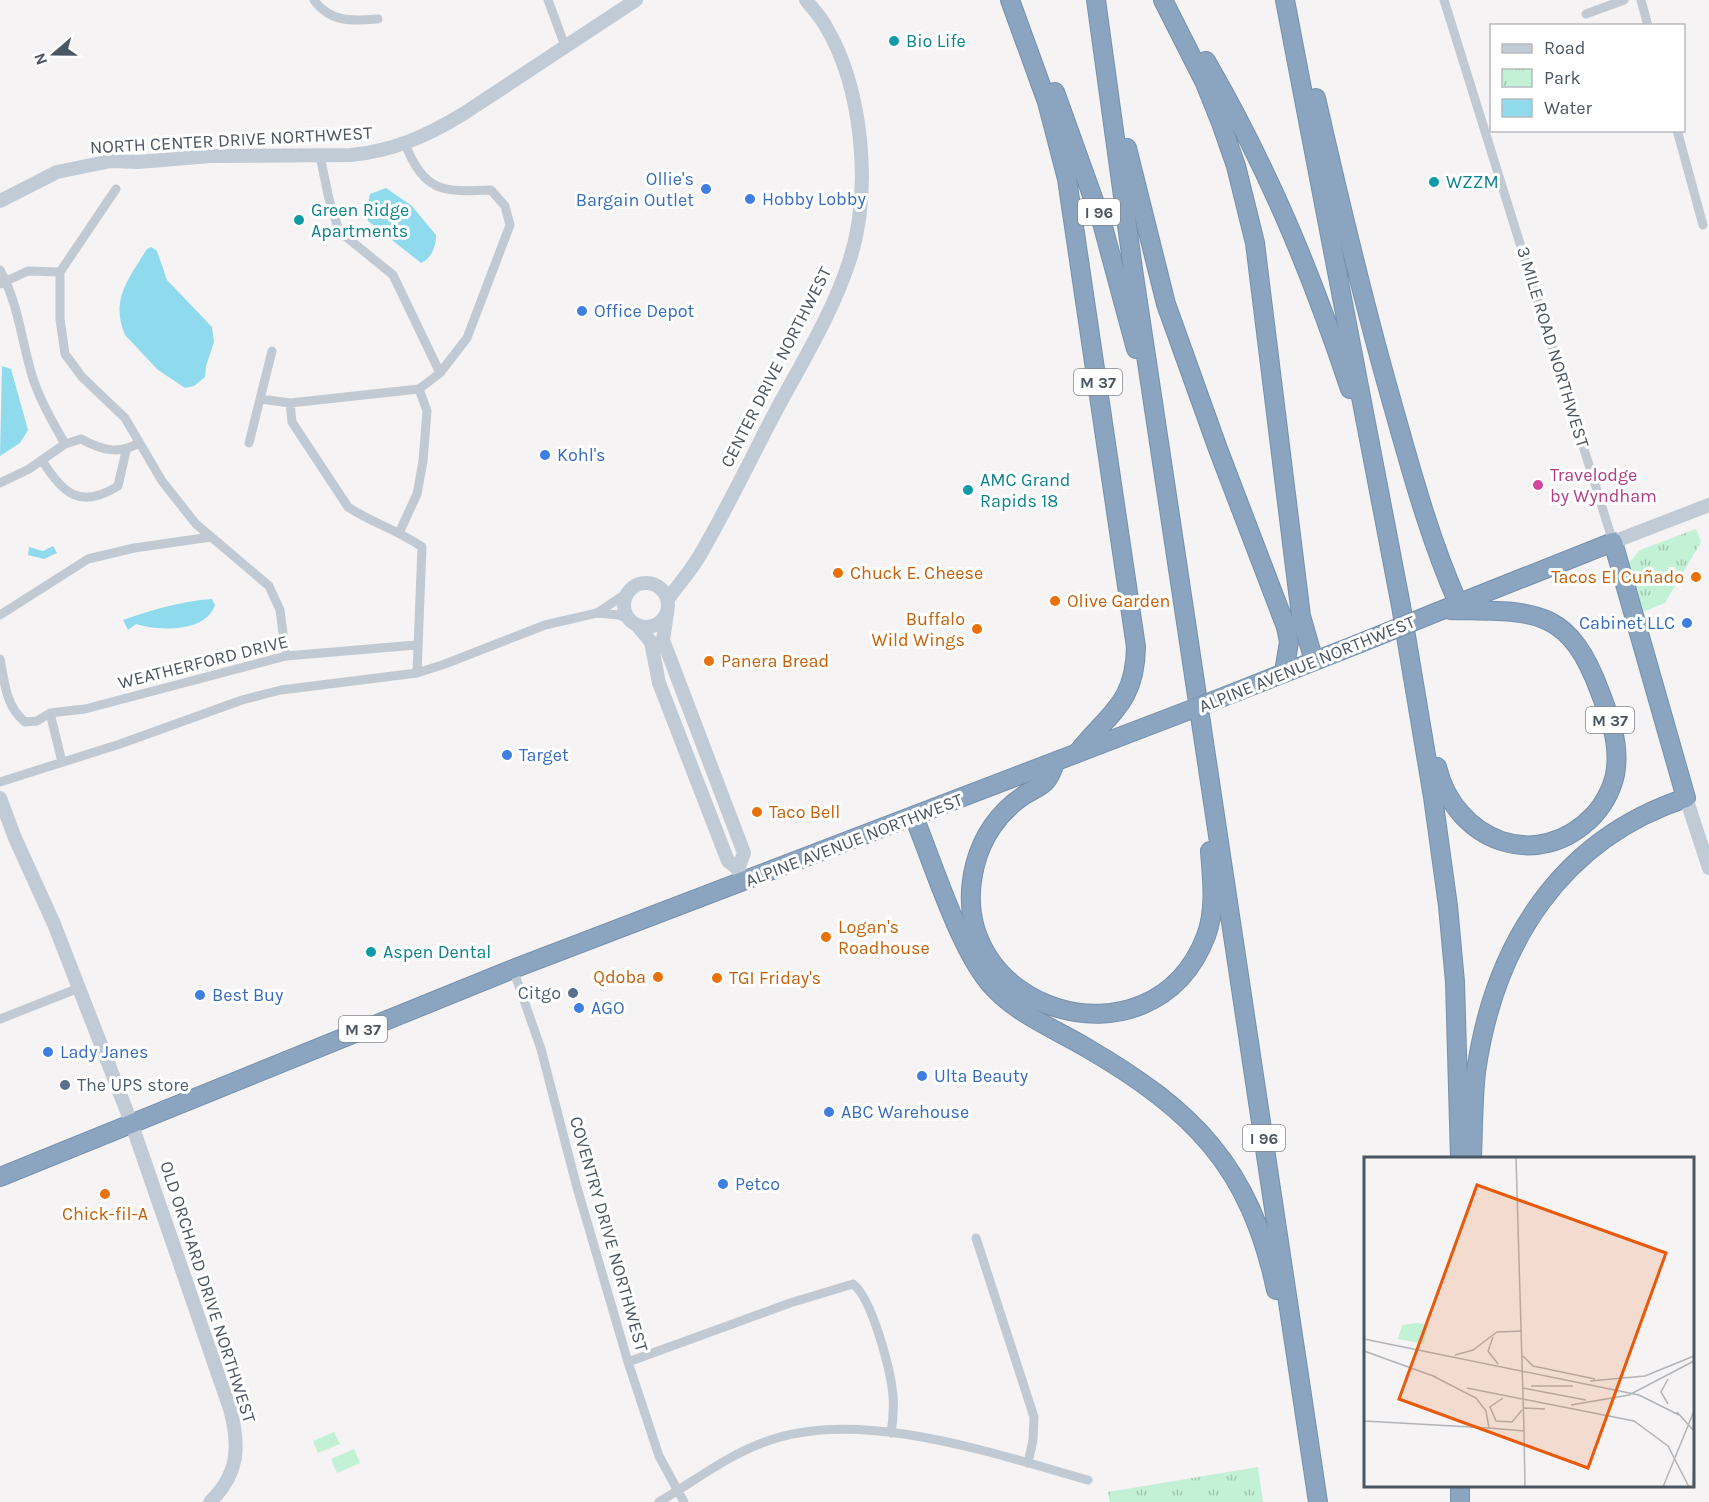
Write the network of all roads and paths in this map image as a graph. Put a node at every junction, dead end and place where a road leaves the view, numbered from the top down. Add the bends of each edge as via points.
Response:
1 (314, 0) edge
2 (548, 0) edge
3 (636, 0) edge
4 (806, 0) edge
5 (1010, 0) edge
6 (1096, 0) edge
7 (1163, 0) edge
8 (1167, 0) edge
9 (1285, 0) edge
10 (1294, 0) edge
11 (1444, 0) edge
12 (1623, 0) edge
13 (1641, 0) edge
14 (1586, 14) dead end
15 (378, 19) dead end
16 (1647, 24) edge
17 (565, 46) junction
18 (1106, 65) junction
19 (1678, 132) edge
20 (405, 144) junction
21 (320, 156) junction
22 (116, 189) dead end
23 (0, 201) edge
24 (1703, 225) dead end
25 (0, 270) edge
26 (60, 272) junction
27 (3, 283) edge
28 (272, 351) dead end
29 (440, 373) junction
30 (419, 389) junction
31 (261, 399) junction
32 (290, 403) junction
33 (1158, 435) junction
34 (139, 443) junction
35 (249, 443) dead end
36 (65, 444) junction
37 (126, 451) junction
38 (1372, 457) junction
39 (42, 460) junction
40 (0, 483) edge
41 (1709, 505) edge
42 (400, 531) junction
43 (211, 537) junction
44 (1613, 542) junction
45 (688, 572) junction
46 (654, 584) junction
47 (627, 593) junction
48 (667, 606) junction
49 (1450, 607) junction
50 (597, 613) junction
51 (0, 615) edge
52 (634, 622) junction
53 (1306, 639) junction
54 (416, 645) junction
55 (286, 656) junction
56 (0, 659) edge
57 (1314, 661) junction
58 (1284, 672) junction
59 (417, 673) junction
60 (50, 713) junction
61 (1419, 714) junction
62 (1078, 752) junction
63 (1056, 761) junction
64 (62, 762) junction
65 (1209, 774) junction
66 (0, 782) edge
67 (0, 798) edge
68 (1686, 798) junction
69 (914, 817) junction
70 (1709, 868) edge
71 (741, 876) junction
72 (513, 969) junction
73 (79, 988) junction
74 (0, 1019) edge
75 (131, 1122) junction
76 (1460, 1157) edge
77 (1472, 1157) edge
78 (0, 1177) edge
79 (976, 1238) dead end
80 (628, 1362) junction
81 (891, 1433) junction
82 (1311, 1450) junction
83 (1028, 1463) junction
84 (1088, 1480) dead end
85 (676, 1492) junction
86 (210, 1502) edge
87 (659, 1502) edge
88 (684, 1502) edge
89 (1318, 1502) edge

1 - 15 street via 333,18
2 - 17 street
3 - 17 street
4 - 45 street, CENTER DRIVE NORTHWEST via 825,25 850,89 863,170 857,231 850,260 825,317
5 - 33 highway, I 96 via 1048,76 1089,183
5 - 62 highway, M 37 via 1047,102 1067,179 1136,647 1136,666 1126,697
6 - 18 highway
7 - 53 highway via 1221,123 1255,243
8 - 38 highway via 1224,92 1275,191 1317,293
9 - 38 highway
10 - 49 highway via 1369,322 1422,510 1442,566
11 - 44 street, 3 MILE ROAD NORTHWEST
12 - 14 street
13 - 16 street
17 - 20 street, NORTH CENTER DRIVE NORTHWEST via 433,132
18 - 33 highway
18 - 58 highway via 1166,304 1286,627 1289,642
19 - 24 street
20 - 21 street, NORTH CENTER DRIVE NORTHWEST via 375,153
20 - 29 street via 418,172 431,183 450,192 491,190 505,206 510,225 467,338
21 - 23 street, NORTH CENTER DRIVE NORTHWEST via 111,161 57,172
21 - 29 street via 339,231 393,275
22 - 26 street
25 - 27 street
26 - 27 street via 28,271
26 - 34 street via 65,354 82,377 125,418
27 - 36 street via 21,321 31,373
28 - 31 street
29 - 30 street
30 - 32 street
30 - 42 street via 427,411 423,461 417,494
31 - 32 street
31 - 35 street
32 - 42 street via 292,422 348,507
33 - 65 highway, I 96
34 - 37 street
34 - 43 street via 175,499
36 - 37 street via 81,439 94,446
36 - 39 street
37 - 39 street via 118,486 89,498 65,492
38 - 61 highway
39 - 40 street
41 - 44 street, ALPINE AVENUE NORTHWEST
42 - 54 street via 422,548
43 - 51 street via 88,559
43 - 55 street via 270,586 280,610
44 - 49 highway, ALPINE AVENUE NORTHWEST
44 - 68 highway, 3 MILE ROAD NORTHWEST
45 - 46 street
45 - 48 street, CENTER DRIVE NORTHWEST
46 - 47 street via 639,584
46 - 48 street via 665,593
47 - 50 street
47 - 52 street via 624,607
48 - 52 street via 657,624 644,627
48 - 71 street via 663,640 744,853
49 - 57 highway, ALPINE AVENUE NORTHWEST / M 37, bridge
49 - 61 highway, M 37 via 1530,613 1569,635 1592,668 1608,712 1615,740 1616,767 1611,789 1599,810 1571,835 1535,845 1497,840 1465,820 1450,802
50 - 52 street via 619,615
50 - 59 street via 545,625
52 - 71 street via 651,642 659,683 728,861
53 - 57 highway
53 - 58 highway via 1302,655
54 - 55 street, WEATHERFORD DRIVE
54 - 59 street
55 - 60 street, WEATHERFORD DRIVE via 85,709
56 - 60 street, WEATHERFORD DRIVE via 9,705 17,715 25,722 37,722
57 - 58 highway, ALPINE AVENUE NORTHWEST / M 37
58 - 62 highway, ALPINE AVENUE NORTHWEST / M 37, bridge
59 - 64 street via 281,690
60 - 64 street
61 - 76 highway via 1449,917 1459,1050
62 - 63 highway, ALPINE AVENUE NORTHWEST / M 37
63 - 65 highway via 1046,782 1010,805 988,832 975,867 973,909 987,953 1004,976 1040,1003 1083,1014 1108,1014 1146,1002 1165,991 1196,956 1206,936 1212,903 1206,803
63 - 69 highway, ALPINE AVENUE NORTHWEST / M 37
64 - 66 street
65 - 82 highway, I 96
67 - 73 street
68 - 70 street, 3 MILE ROAD NORTHWEST
68 - 77 highway via 1650,810 1606,837 1553,884 1532,913 1505,966 1482,1042
69 - 71 highway, ALPINE AVENUE NORTHWEST / M 37 via 811,856
69 - 82 highway via 966,945 991,985 1021,1011 1158,1092 1197,1128 1232,1174 1254,1215 1266,1251
71 - 72 highway, ALPINE AVENUE NORTHWEST / M 37
72 - 75 highway, ALPINE AVENUE NORTHWEST / M 37
72 - 80 street, COVENTRY DRIVE NORTHWEST via 541,1049
73 - 74 street
73 - 75 street
75 - 78 highway, ALPINE AVENUE NORTHWEST / M 37
75 - 86 street, OLD ORCHARD DRIVE NORTHWEST via 237,1433 233,1469
79 - 83 street via 1034,1417
80 - 81 street via 853,1284 868,1307 891,1377
80 - 85 street, COVENTRY DRIVE NORTHWEST via 659,1456
81 - 83 street
81 - 85 street via 838,1429 795,1432 730,1458
82 - 89 highway, I 96
83 - 84 street
85 - 87 street
85 - 88 street, COVENTRY DRIVE NORTHWEST

